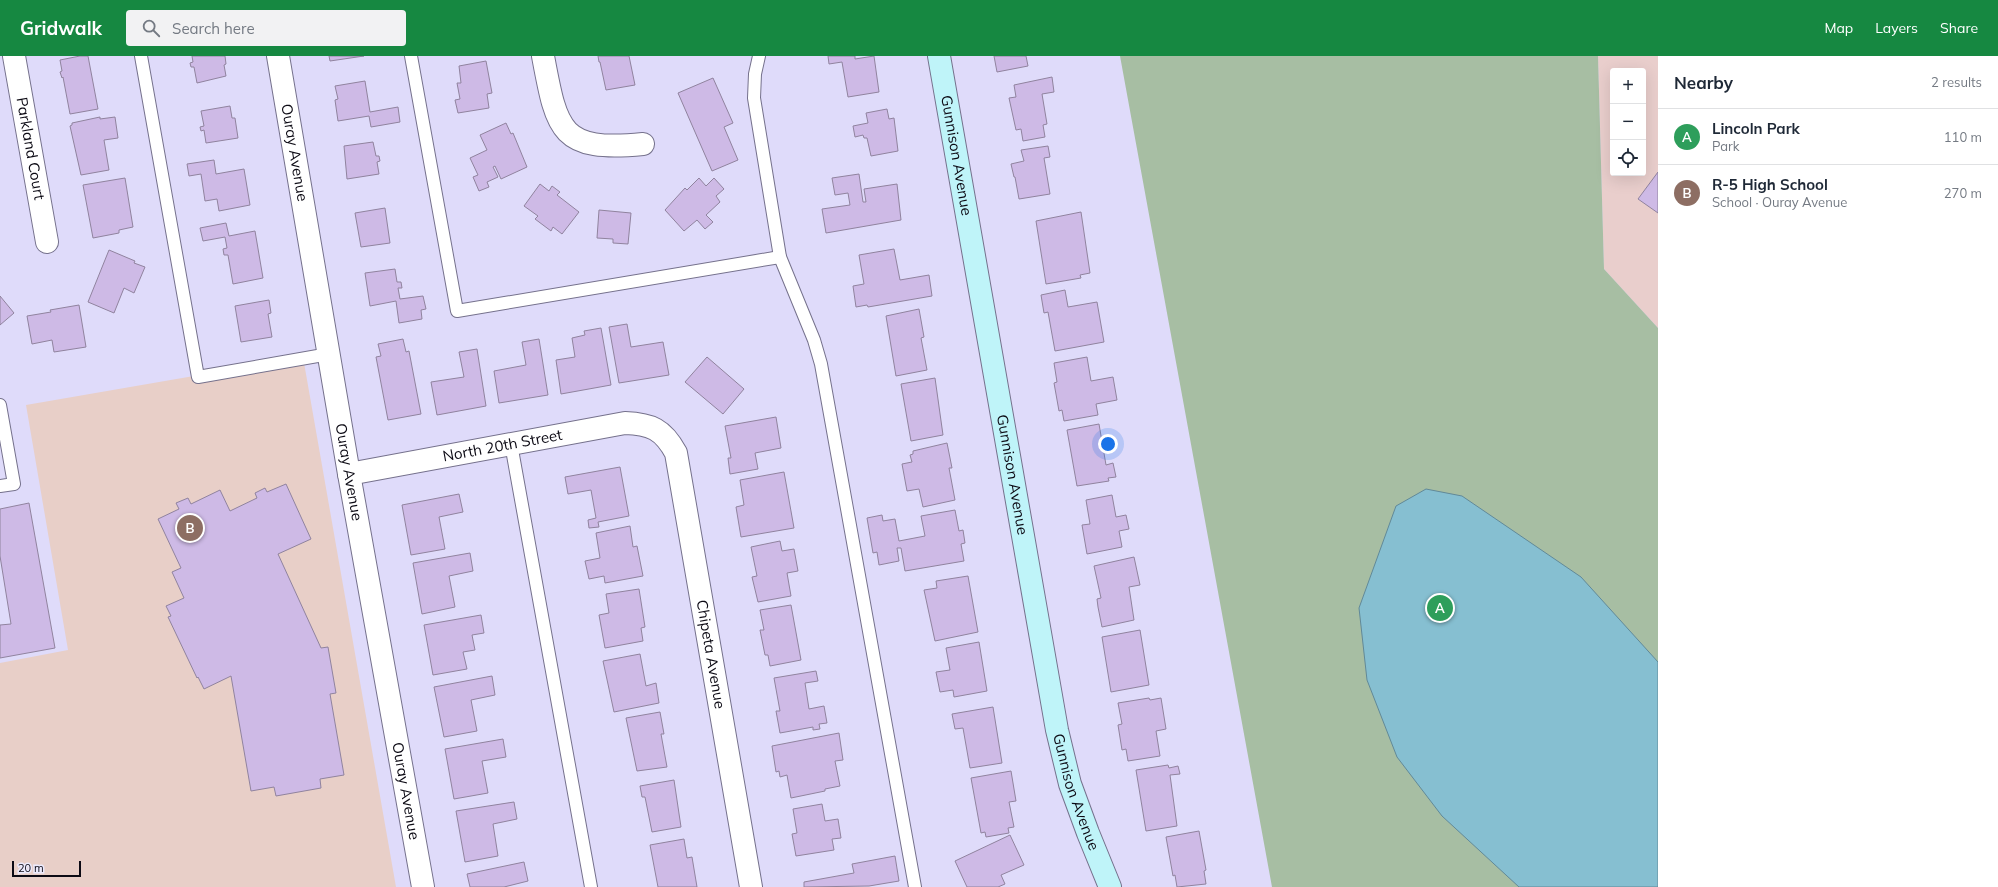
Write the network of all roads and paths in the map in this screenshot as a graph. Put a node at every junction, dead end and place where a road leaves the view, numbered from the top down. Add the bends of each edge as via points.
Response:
1 (14, 56) edge
2 (141, 56) edge
3 (278, 56) edge
4 (411, 56) edge
5 (544, 56) edge
6 (759, 56) edge
7 (939, 56) edge
8 (643, 144) dead end
9 (47, 242) dead end
10 (780, 257) junction
11 (328, 354) junction
12 (0, 405) edge
13 (656, 429) joint
14 (511, 444) junction
15 (349, 474) junction
16 (0, 486) edge
17 (423, 887) edge
18 (591, 887) edge
19 (751, 887) edge
20 (915, 887) edge
21 (1110, 887) edge

1 - 9 street, Parkland Court
2 - 11 lane via 198,377
3 - 11 street, Ouray Avenue
4 - 10 lane via 457,310
5 - 8 street via 556,116 567,133 582,142 596,145
6 - 10 lane via 754,98
7 - 21 street, Gunnison Avenue via 1057,730 1070,784
10 - 20 lane via 814,340 821,364
11 - 15 street, Ouray Avenue
12 - 16 lane via 14,484
13 - 14 street, North 20th Street via 641,424 624,423
13 - 19 street, Chipeta Avenue via 667,438 676,453
14 - 15 street, North 20th Street
14 - 18 lane
15 - 17 street, Ouray Avenue

